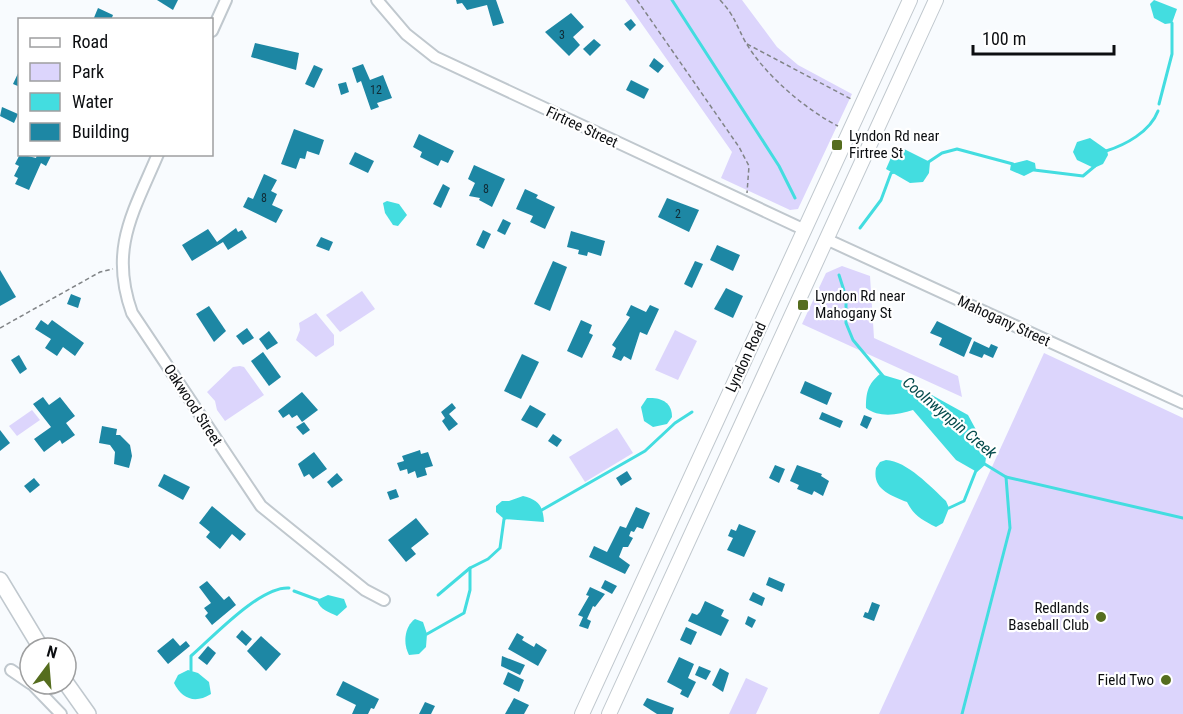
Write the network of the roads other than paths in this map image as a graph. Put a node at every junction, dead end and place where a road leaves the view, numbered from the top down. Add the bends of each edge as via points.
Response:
1 (226, 0) edge
2 (377, 0) edge
3 (910, 0) edge
4 (936, 0) edge
5 (213, 29) edge
6 (157, 156) edge
7 (805, 230) junction
8 (826, 239) junction
9 (1183, 403) edge
10 (0, 580) edge
11 (384, 600) dead end
12 (34, 636) edge
13 (11, 670) dead end
14 (18, 675) edge
15 (44, 696) edge
16 (75, 696) edge
17 (61, 714) edge
18 (88, 714) edge
19 (582, 714) edge
20 (609, 714) edge

1 - 5 street
2 - 7 street, Firtree Street via 406,33 435,57
3 - 7 main road, Lyndon Road
4 - 8 main road, Lyndon Road
6 - 11 street, Oakwood Street via 125,235 121,267 132,313 251,494 274,518 365,590
7 - 8 main road
7 - 19 main road, Lyndon Road
8 - 9 street, Mahogany Street
8 - 20 main road, Lyndon Road
10 - 12 highway
13 - 14 street
15 - 17 street
16 - 18 highway

